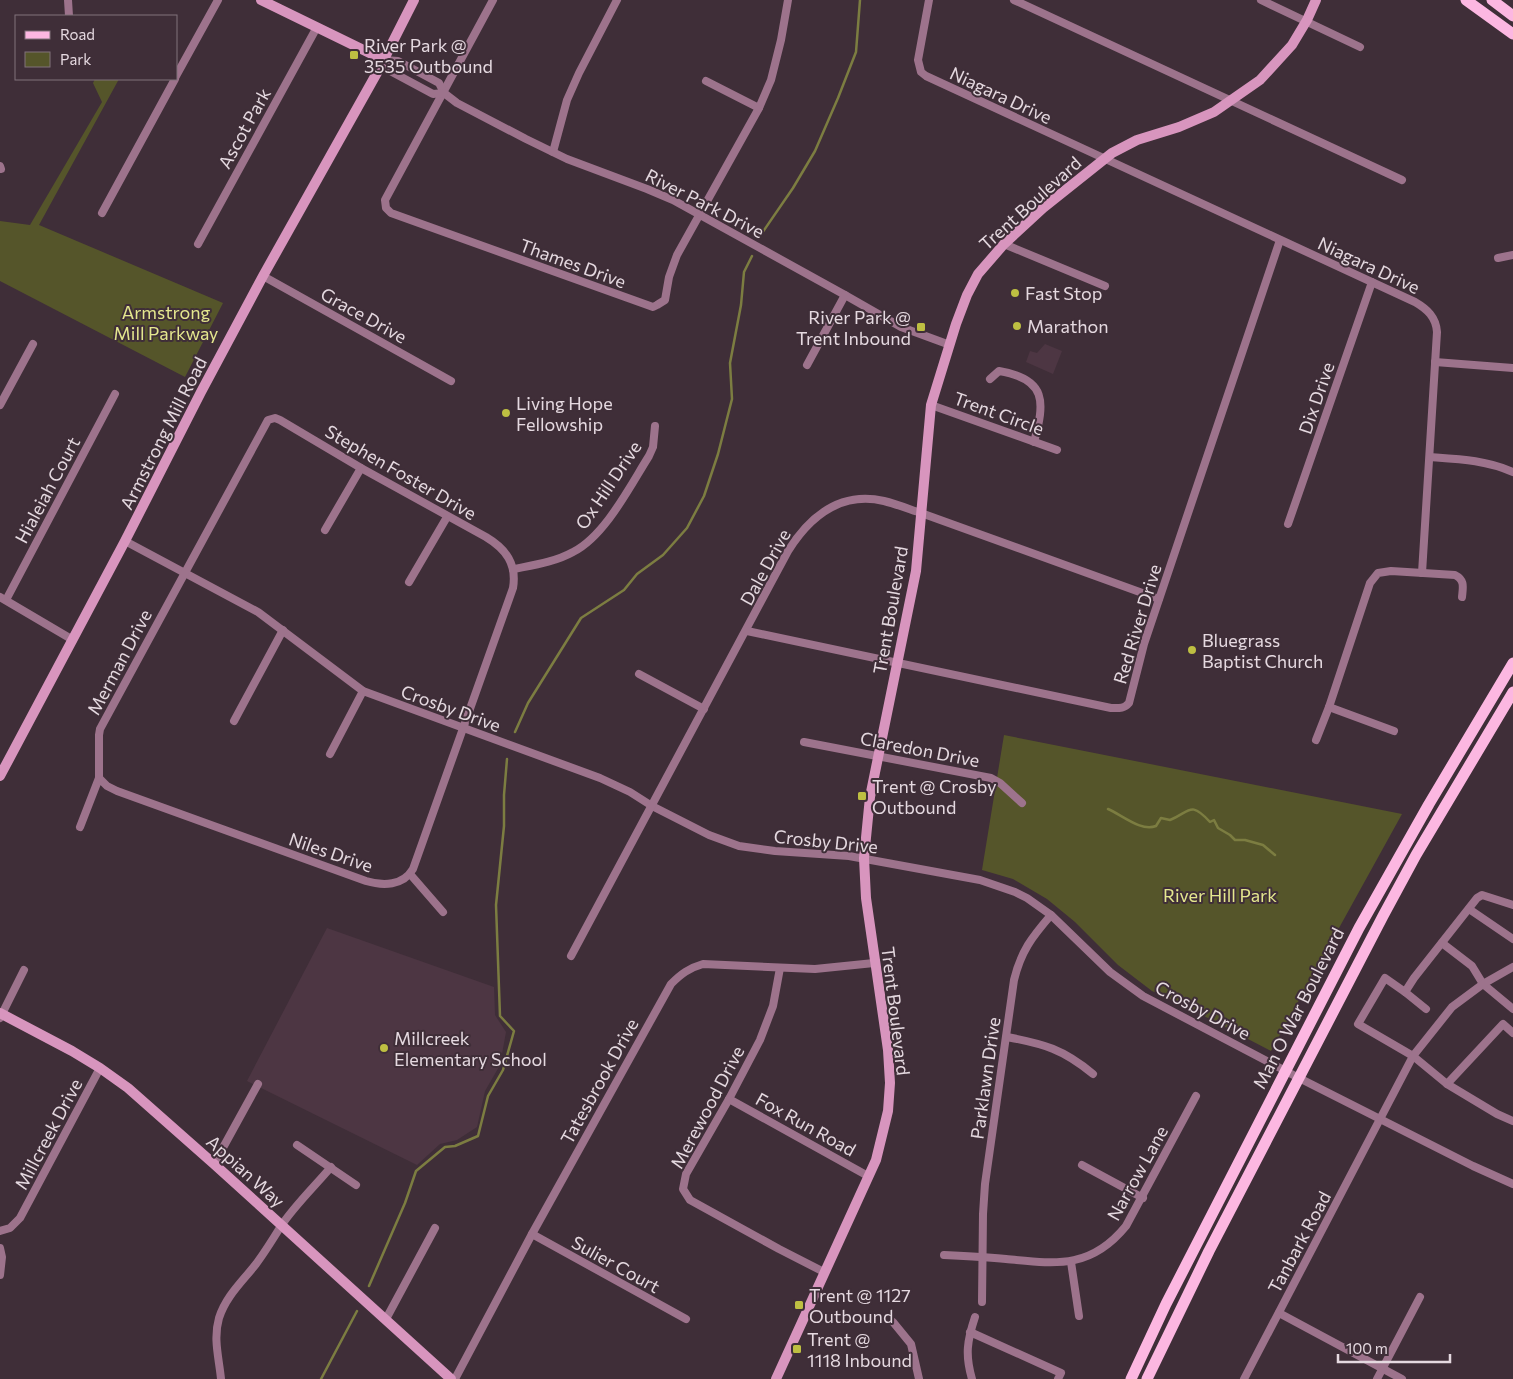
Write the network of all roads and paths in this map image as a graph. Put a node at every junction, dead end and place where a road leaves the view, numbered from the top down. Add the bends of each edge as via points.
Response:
1 (68, 0) edge
2 (218, 0) edge
3 (261, 0) edge
4 (414, 0) edge
5 (493, 0) edge
6 (617, 0) edge
7 (788, 0) edge
8 (929, 0) edge
9 (1014, 0) edge
10 (1261, 0) edge
11 (1316, 0) edge
12 (1466, 0) edge
13 (1492, 0) edge
14 (69, 15) edge
15 (1513, 16) edge
16 (1306, 20) junction
17 (317, 27) junction
18 (1513, 34) edge
19 (1360, 47) dead end
20 (384, 60) junction
21 (178, 74) edge
22 (175, 80) edge
23 (706, 81) dead end
24 (444, 94) junction
25 (1233, 100) junction
26 (759, 108) junction
27 (552, 152) junction
28 (1104, 160) junction
29 (1402, 180) dead end
30 (102, 212) dead end
31 (699, 215) junction
32 (1280, 240) junction
33 (198, 244) dead end
34 (1004, 244) junction
35 (1513, 254) edge
36 (1498, 258) dead end
37 (262, 276) junction
38 (1372, 282) junction
39 (1105, 286) dead end
40 (846, 295) junction
41 (33, 344) dead end
42 (950, 345) junction
43 (1436, 362) junction
44 (807, 365) dead end
45 (1513, 368) edge
46 (990, 379) dead end
47 (451, 381) dead end
48 (115, 394) dead end
49 (0, 405) edge
50 (931, 405) junction
51 (655, 426) dead end
52 (1034, 442) junction
53 (1057, 450) dead end
54 (1430, 457) junction
55 (360, 468) junction
56 (1513, 472) edge
57 (921, 512) junction
58 (447, 517) junction
59 (1288, 524) dead end
60 (325, 530) dead end
61 (125, 541) junction
62 (514, 569) junction
63 (184, 572) junction
64 (1422, 573) junction
65 (409, 582) dead end
66 (1462, 597) dead end
67 (3, 598) edge
68 (1159, 599) junction
69 (283, 630) junction
70 (746, 631) junction
71 (73, 640) junction
72 (898, 662) junction
73 (1513, 663) edge
74 (639, 674) dead end
75 (363, 691) junction
76 (1513, 692) edge
77 (1329, 707) junction
78 (704, 709) junction
79 (234, 720) dead end
80 (464, 729) junction
81 (1394, 731) dead end
82 (1316, 740) dead end
83 (804, 742) dead end
84 (330, 754) dead end
85 (879, 757) junction
86 (0, 776) edge
87 (98, 778) junction
88 (1022, 803) dead end
89 (652, 806) junction
90 (80, 827) dead end
91 (864, 858) junction
92 (410, 874) junction
93 (1513, 905) edge
94 (1469, 909) junction
95 (443, 912) dead end
96 (1050, 915) junction
97 (1513, 939) edge
98 (1442, 943) junction
99 (571, 956) dead end
100 (874, 964) junction
101 (1513, 967) edge
102 (780, 968) junction
103 (24, 970) dead end
104 (1483, 984) junction
105 (1405, 992) junction
106 (1426, 1009) dead end
107 (1513, 1009) edge
108 (1, 1015) edge
109 (1513, 1033) edge
110 (1007, 1037) junction
111 (1413, 1056) junction
112 (100, 1068) junction
113 (1286, 1070) junction
114 (1093, 1074) dead end
115 (1299, 1078) junction
116 (258, 1084) dead end
117 (1447, 1084) junction
118 (1196, 1096) dead end
119 (729, 1099) junction
120 (1381, 1119) junction
121 (1513, 1121) edge
122 (297, 1145) dead end
123 (214, 1164) junction
124 (1082, 1165) dead end
125 (331, 1167) junction
126 (868, 1176) junction
127 (1513, 1184) edge
128 (356, 1185) dead end
129 (1143, 1198) junction
130 (282, 1226) junction
131 (436, 1228) dead end
132 (0, 1232) edge
133 (532, 1234) junction
134 (0, 1248) edge
135 (944, 1255) dead end
136 (982, 1257) junction
137 (1071, 1262) junction
138 (824, 1272) junction
139 (0, 1274) edge
140 (1420, 1297) dead end
141 (982, 1302) dead end
142 (1279, 1314) junction
143 (1079, 1316) dead end
144 (975, 1317) dead end
145 (386, 1320) junction
146 (686, 1320) dead end
147 (893, 1322) dead end
148 (970, 1332) junction
149 (1383, 1369) junction
150 (221, 1379) edge
151 (453, 1379) edge
152 (776, 1379) edge
153 (919, 1379) edge
154 (972, 1379) edge
155 (1058, 1379) edge
156 (1131, 1379) edge
157 (1147, 1379) edge
158 (1244, 1379) edge
159 (1377, 1379) edge
160 (1402, 1379) edge

1 - 14 street
2 - 21 street
3 - 17 street, River Park Drive
4 - 20 street, Armstrong Mill Road
5 - 24 street, Thames Drive
6 - 27 street via 571,91
7 - 26 street, Thames Drive via 771,80
8 - 28 street, Niagara Drive via 918,60 921,72 936,82
9 - 25 street
10 - 16 street
11 - 16 street, Trent Boulevard
12 - 18 main road
13 - 15 main road
16 - 19 street
16 - 25 street, Trent Boulevard via 1277,63
17 - 20 street, River Park Drive
17 - 33 street, Ascot Park
20 - 24 street, River Park Drive via 392,72 433,94
20 - 24 street, River Park Drive via 398,61 439,83
20 - 37 street, Armstrong Mill Road
22 - 30 street
23 - 26 street
24 - 27 street, River Park Drive
24 - 31 street, Thames Drive via 385,200 391,213 653,307 665,300 672,266
25 - 28 street, Trent Boulevard via 1196,120 1137,140
25 - 29 street
26 - 31 street, Thames Drive
27 - 31 street, River Park Drive via 647,189
28 - 32 street, Niagara Drive
28 - 34 street, Trent Boulevard
31 - 40 street, River Park Drive
32 - 38 street, Niagara Drive
32 - 68 street, Red River Drive
34 - 39 street
34 - 42 street, Trent Boulevard via 978,274 958,316
35 - 36 street
37 - 47 street, Grace Drive
37 - 61 street, Armstrong Mill Road
38 - 43 street, Niagara Drive via 1415,302 1432,316 1437,332
38 - 59 street, Dix Drive
40 - 42 street, River Park Drive via 901,327
40 - 44 street
41 - 49 street
42 - 50 street, Trent Boulevard
43 - 45 street
43 - 54 street, Niagara Drive
46 - 52 street via 999,371 1031,382 1037,391 1041,416
48 - 67 street, Hialeiah Court
50 - 52 street, Trent Circle
50 - 57 street, Trent Boulevard
51 - 62 street, Ox Hill Drive via 649,456 598,532 567,555
52 - 53 street, Trent Circle
54 - 56 street via 1478,461
54 - 64 street, Niagara Drive
55 - 58 street, Stephen Foster Drive
55 - 60 street
55 - 63 street, Stephen Foster Drive via 280,420 268,420
57 - 68 street, Dale Drive
57 - 70 street, Dale Drive via 866,499 838,504 818,515 802,530 788,551
57 - 72 street, Trent Boulevard via 916,571
58 - 62 street, Stephen Foster Drive via 495,543
58 - 65 street
61 - 63 street, Crosby Drive
61 - 71 street, Armstrong Mill Road
62 - 80 street via 513,588
63 - 69 street, Crosby Drive via 242,602
63 - 87 street, Merman Drive via 100,729
64 - 66 street via 1460,577
64 - 77 street via 1383,571 1373,577
67 - 71 street
68 - 72 street, Red River Drive via 1138,662 1129,703 1124,707 1111,708
69 - 75 street, Crosby Drive
69 - 79 street
70 - 72 street, Red River Drive
70 - 78 street, Dale Drive
71 - 86 street, Armstrong Mill Road
72 - 85 street, Trent Boulevard
73 - 113 main road, Man O War Boulevard via 1359,928
74 - 78 street
75 - 80 street, Crosby Drive
75 - 84 street
76 - 115 main road, Man O War Boulevard via 1392,898
77 - 81 street
77 - 82 street
78 - 89 street, Dale Drive
80 - 89 street, Crosby Drive via 600,778
80 - 92 street
83 - 85 street, Claredon Drive
85 - 88 street, Claredon Drive via 991,778
85 - 91 street, Trent Boulevard via 870,797
87 - 90 street, Merman Drive
87 - 92 street, Niles Drive via 126,794 366,881 394,883
89 - 91 street, Crosby Drive via 738,846
89 - 99 street, Dale Drive
91 - 96 street, Crosby Drive via 994,884 1027,898
91 - 100 street, Trent Boulevard
92 - 95 street
93 - 94 street via 1482,895
94 - 97 street
94 - 98 street
96 - 110 street, Parklawn Drive via 1030,939 1018,965
96 - 113 street, Crosby Drive via 1129,987
98 - 104 street via 1472,966
98 - 105 street
100 - 102 street, Tatesbrook Drive
100 - 126 street, Trent Boulevard via 890,1083 885,1127
101 - 104 street, Tanbark Road
102 - 119 street, Merewood Drive via 768,1021
102 - 133 street, Tatesbrook Drive via 703,964 682,973 670,984
103 - 108 street
104 - 107 street
104 - 111 street, Tanbark Road via 1452,1007
105 - 106 street
105 - 111 street via 1385,978 1358,1024
108 - 112 street, Appian Way
109 - 117 street via 1503,1024
110 - 114 street via 1067,1054
110 - 136 street, Parklawn Drive via 985,1184
111 - 117 street
111 - 120 street, Tanbark Road
112 - 123 street, Appian Way via 142,1100
112 - 132 street, Millcreek Drive via 20,1218
113 - 115 street, Crosby Drive
113 - 156 main road, Man O War Boulevard
115 - 120 street, Crosby Drive
115 - 157 main road, Man O War Boulevard via 1181,1306
116 - 123 street
117 - 121 street
118 - 129 street, Narrow Lane
119 - 126 street, Fox Run Road
119 - 138 street, Merewood Drive via 686,1174 685,1194 690,1200
120 - 127 street, Crosby Drive
120 - 142 street, Tanbark Road
122 - 125 street
123 - 130 street, Appian Way
124 - 129 street
125 - 128 street
125 - 130 street
126 - 138 street, Trent Boulevard
129 - 137 street, Narrow Lane via 1114,1240 1099,1251
130 - 145 street, Appian Way
130 - 150 street via 232,1291 220,1316 217,1344
131 - 145 street
133 - 146 street, Sulier Court
133 - 151 street, Tatesbrook Drive
134 - 139 street
135 - 136 street, Narrow Lane
136 - 137 street, Narrow Lane
136 - 141 street, Parklawn Drive
137 - 143 street
138 - 152 street, Trent Boulevard
140 - 149 street
142 - 149 street
142 - 158 street, Tanbark Road
144 - 148 street
145 - 151 street, Appian Way
147 - 153 street via 911,1344
148 - 154 street via 967,1348
148 - 155 street via 1061,1373
149 - 159 street
149 - 160 street

